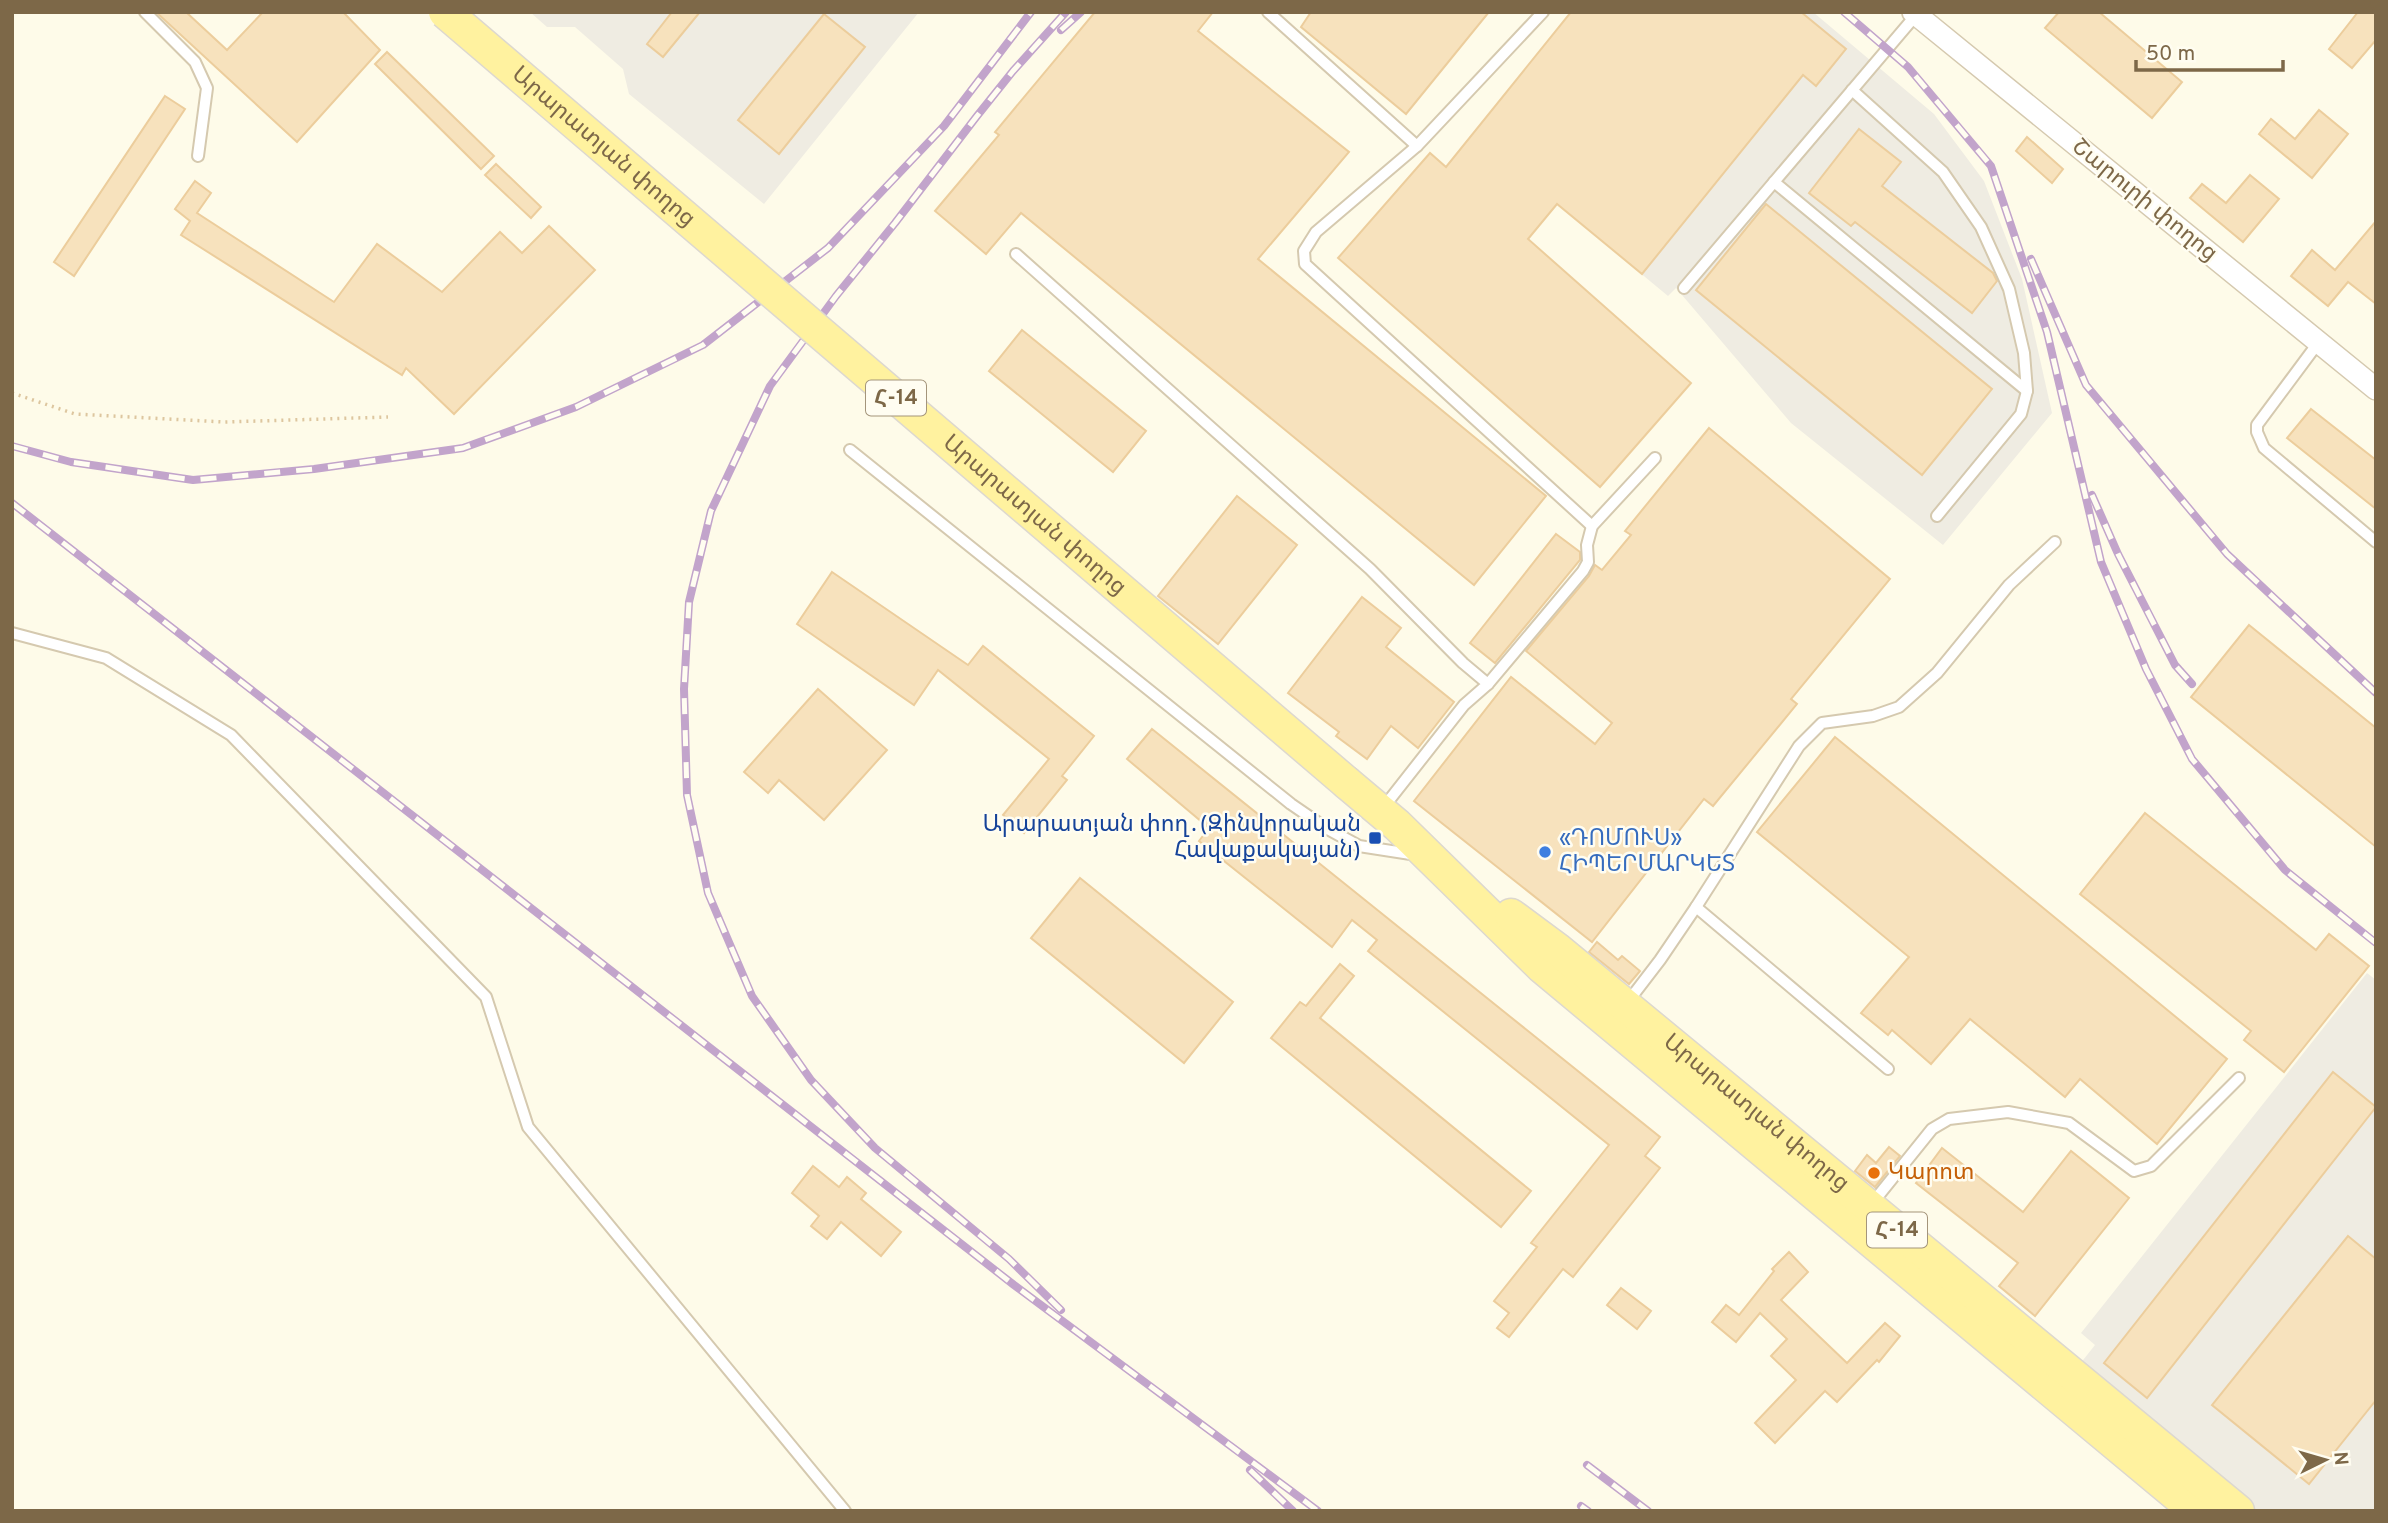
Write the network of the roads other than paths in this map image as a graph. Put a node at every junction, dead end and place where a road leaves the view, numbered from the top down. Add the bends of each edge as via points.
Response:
1 (145, 12) edge
2 (445, 12) edge
3 (1268, 12) edge
4 (1543, 12) edge
5 (1914, 14) edge
6 (1852, 90) junction
7 (1417, 146) junction
8 (198, 156) dead end
9 (1774, 182) junction
10 (1016, 254) dead end
11 (1684, 288) dead end
12 (2318, 343) junction
13 (2376, 389) edge
14 (2027, 391) junction
15 (850, 450) dead end
16 (1655, 458) dead end
17 (1937, 516) dead end
18 (1592, 526) junction
19 (2055, 542) dead end
20 (2376, 542) edge
21 (12, 633) edge
22 (1489, 684) junction
23 (1380, 812) junction
24 (1430, 857) junction
25 (1696, 906) junction
26 (1625, 1005) junction
27 (1888, 1069) dead end
28 (2239, 1078) dead end
29 (1869, 1206) junction
30 (845, 1511) edge
31 (2196, 1511) edge
32 (2238, 1511) edge

1 - 8 lane via 195,62 207,88
2 - 23 main road, Արարատյան փողոց / Հ-14, bridge
3 - 7 lane
4 - 7 lane
5 - 6 lane
5 - 12 street, Շարուրի փողոց
6 - 9 lane
6 - 14 lane via 1943,172 1981,228 2009,289 2024,353
7 - 18 lane via 1316,232 1304,251 1305,264
9 - 11 lane
9 - 14 lane
10 - 22 lane via 1370,569
12 - 13 street, Շարուրի փողոց
12 - 20 lane via 2257,425 2257,432 2264,448
14 - 17 lane via 2021,414
15 - 24 lane via 1291,804 1359,846
16 - 18 lane
18 - 22 lane via 1583,571
19 - 25 lane via 2009,585 1937,673 1899,707 1873,716 1822,723 1799,746
21 - 30 lane via 106,658 232,735 486,998 528,1127
22 - 23 lane via 1464,705
23 - 24 main road, Արարատյան փողոց / Հ-14
24 - 26 main road, Արարատյան փողոց / Հ-14 via 1557,948
24 - 31 main road, Արարատյան փողոց / Հ-14 via 1542,967
25 - 26 lane
25 - 27 lane
26 - 29 main road, Արարատյան փողոց / Հ-14
28 - 29 lane via 2151,1166 2134,1171 2069,1123 2008,1112 1949,1119 1932,1129
29 - 32 main road, Արարատյան փողոց / Հ-14

